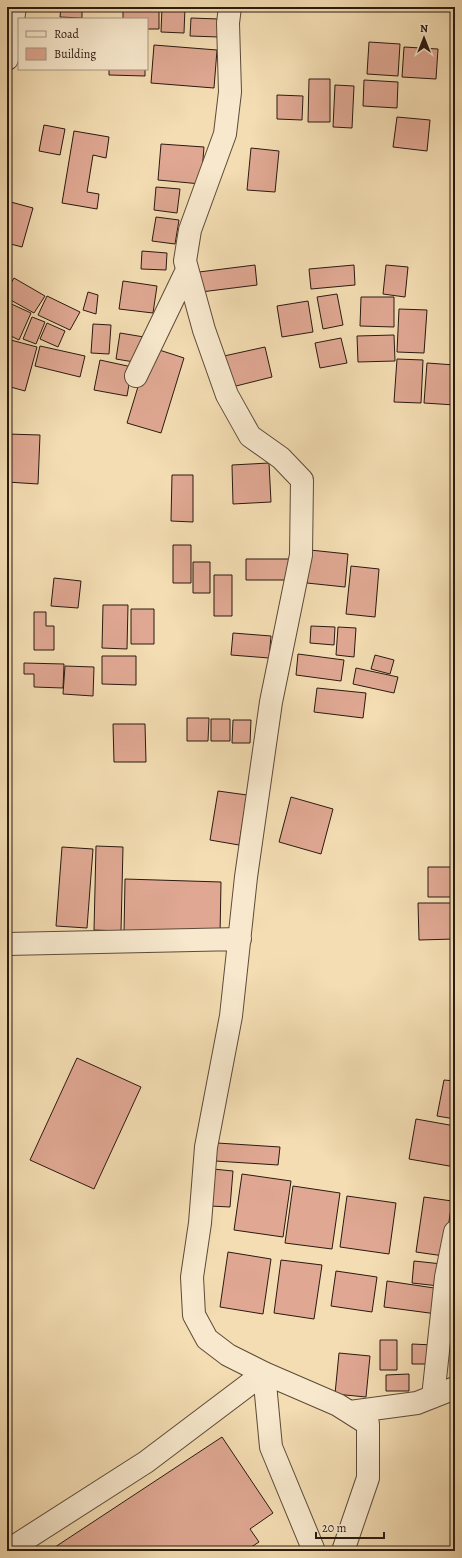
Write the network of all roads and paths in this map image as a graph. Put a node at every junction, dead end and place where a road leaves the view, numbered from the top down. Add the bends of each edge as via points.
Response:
1 (15, 7) edge
2 (230, 7) edge
3 (7, 60) edge
4 (187, 270) junction
5 (136, 376) dead end
6 (240, 939) junction
7 (7, 944) edge
8 (455, 1232) edge
9 (264, 1373) junction
10 (455, 1388) edge
11 (433, 1397) junction
12 (350, 1412) junction
13 (7, 1551) edge
14 (314, 1551) edge
15 (343, 1551) edge

1 - 3 street
2 - 4 street via 230,92 225,134 190,230 185,261
4 - 5 street
4 - 6 street via 204,330 227,395 250,436 281,458 302,480 301,555 271,702 246,877
6 - 7 street
6 - 9 street via 231,1016 206,1147 200,1223 192,1276 193,1300 194,1315 207,1339 228,1355
8 - 11 street via 446,1276
9 - 12 street via 338,1404
9 - 13 street via 146,1462
9 - 14 street via 271,1447
10 - 11 street
11 - 12 street via 417,1403
12 - 15 street via 368,1424 368,1478

